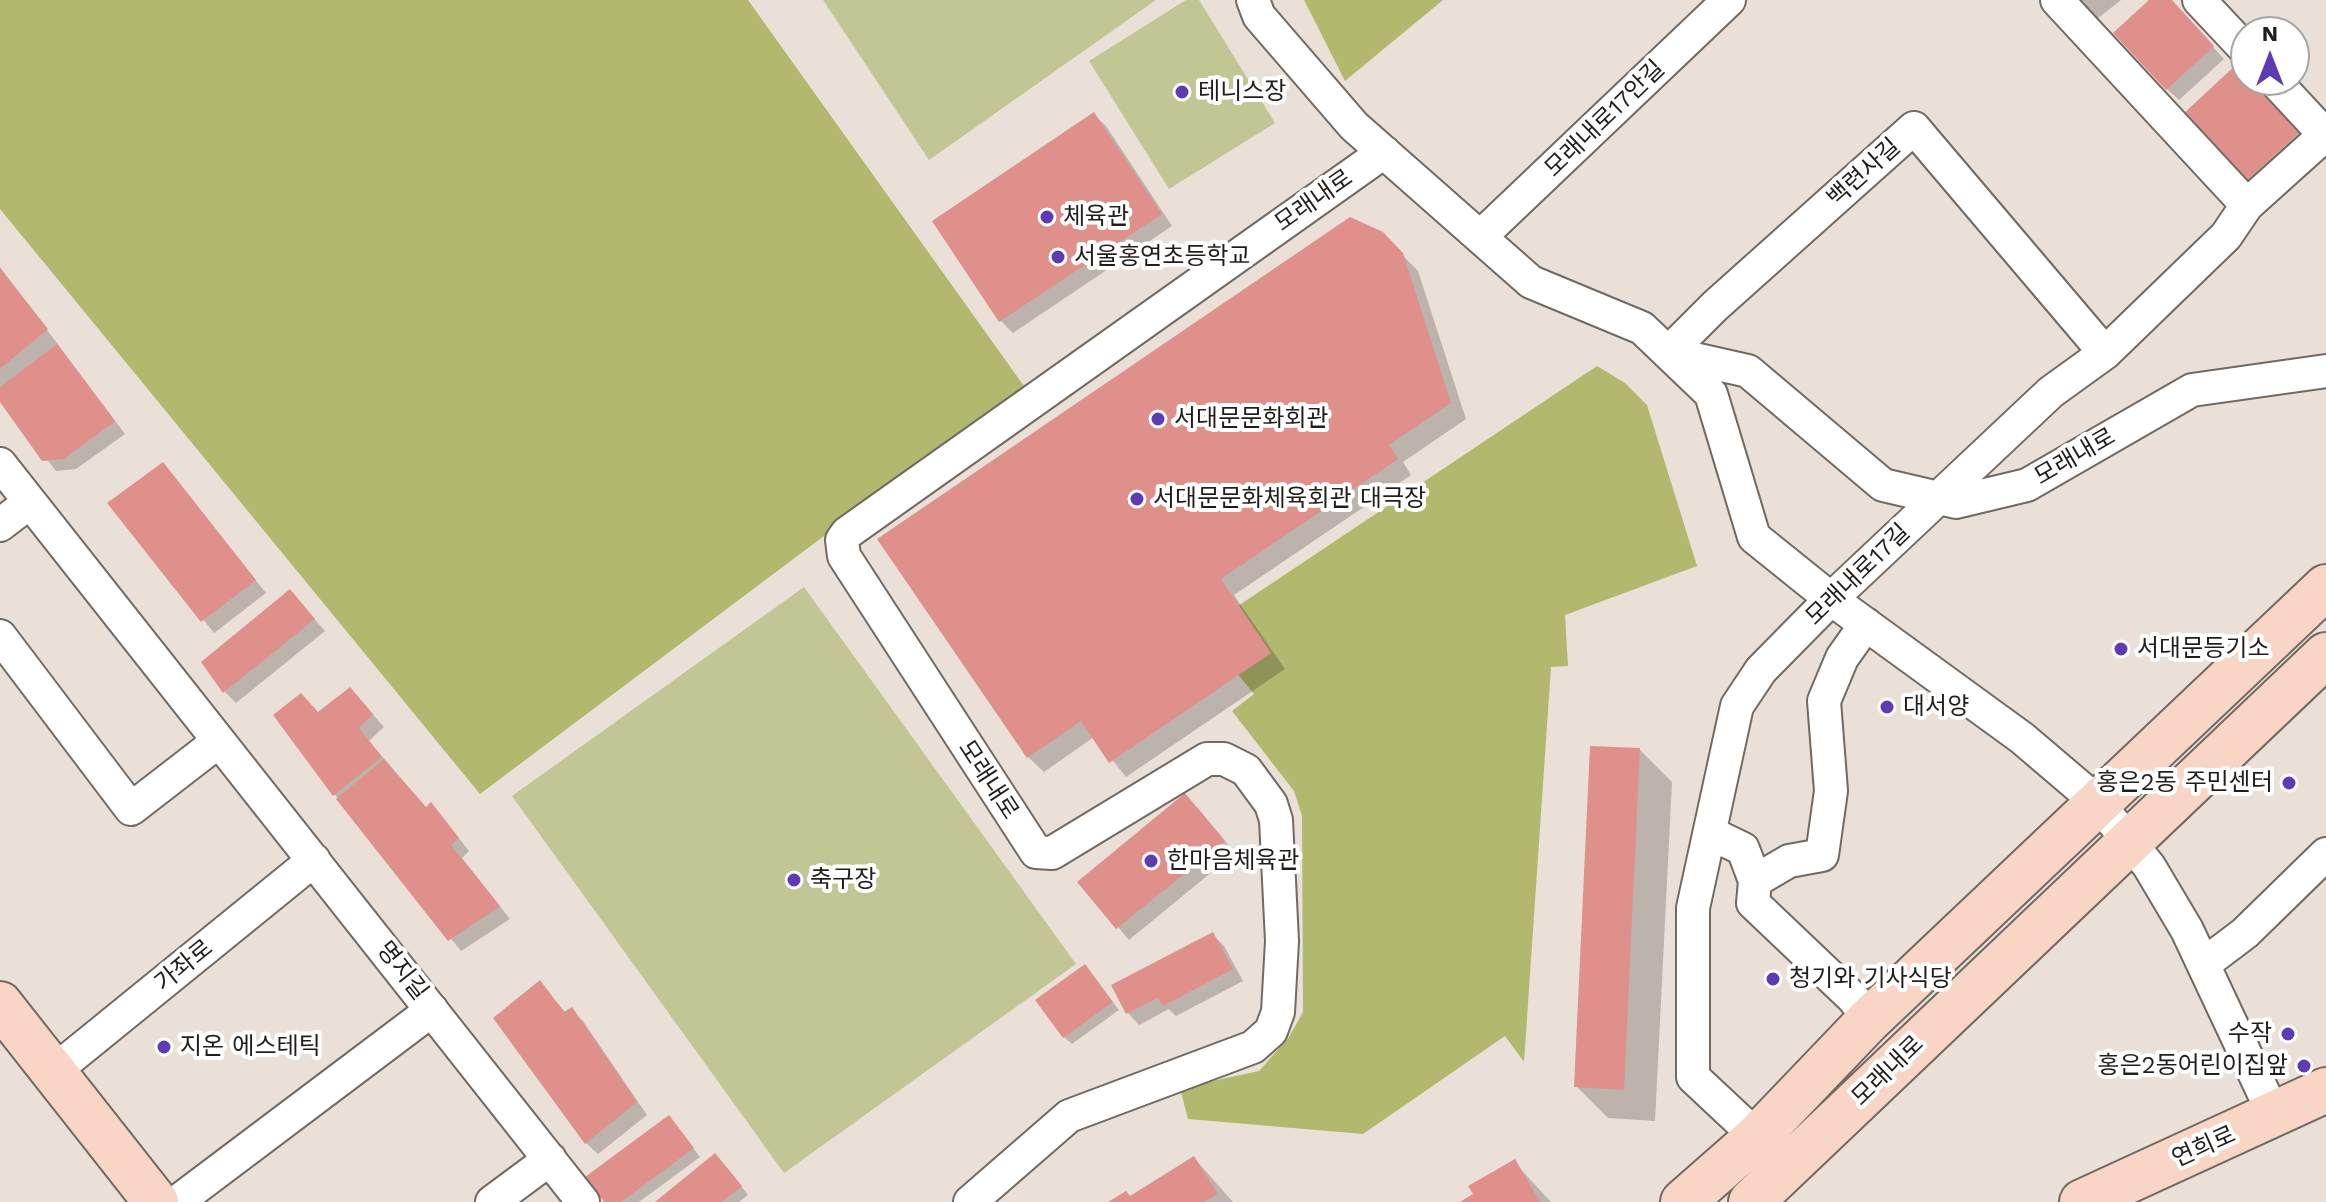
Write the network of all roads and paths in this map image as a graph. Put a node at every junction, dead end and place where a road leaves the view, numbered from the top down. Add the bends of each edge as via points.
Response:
1 (1253, 0) edge
2 (1729, 0) edge
3 (2057, 0) edge
4 (2199, 0) edge
5 (2230, 33) edge
6 (2289, 96) edge
7 (2326, 135) edge
8 (1384, 152) junction
9 (2247, 205) junction
10 (1480, 237) junction
11 (1668, 353) junction
12 (2105, 353) junction
13 (2326, 371) edge
14 (0, 464) edge
15 (1938, 498) junction
16 (30, 502) junction
17 (0, 525) edge
18 (2326, 587) edge
19 (1831, 599) junction
20 (1866, 624) junction
21 (0, 636) edge
22 (2326, 655) edge
23 (219, 741) junction
24 (2096, 801) junction
25 (1710, 833) junction
26 (2129, 841) junction
27 (2326, 854) edge
28 (314, 860) junction
29 (1755, 881) junction
30 (2204, 964) junction
31 (0, 1004) edge
32 (432, 1010) junction
33 (1869, 1020) junction
34 (53, 1072) junction
35 (2326, 1090) edge
36 (2274, 1115) junction
37 (1757, 1137) junction
38 (550, 1159) junction
39 (156, 1202) edge
40 (177, 1202) edge
41 (492, 1202) edge
42 (583, 1202) edge
43 (970, 1202) edge
44 (1683, 1202) edge
45 (1751, 1202) edge
46 (2082, 1202) edge

1 - 8 street via 1259,16 1354,126
2 - 10 street, 모래내로17안길
3 - 9 street
4 - 5 street
6 - 7 street, 모래내로17길
7 - 9 street, 모래내로17길
8 - 10 street
8 - 43 street, 모래내로 via 842,540 844,556 1036,852 1052,853 1207,759 1224,759 1246,770 1276,820 1282,941 1278,1012 1271,1031 1253,1047 1069,1116
9 - 12 street, 모래내로17길 via 2226,236
10 - 11 street via 1531,282 1642,328
11 - 12 street, 백련사길 via 1914,128
11 - 15 street, 모래내로 via 1748,371 1883,485
11 - 19 street via 1711,394 1754,537
12 - 15 street, 모래내로17길 via 2051,392
13 - 15 street, 모래내로 via 2192,390 2027,485 1956,502
14 - 16 street, 명지길
15 - 19 street, 모래내로17길
16 - 17 street
16 - 23 street, 명지길
18 - 24 main road, 모래내로
19 - 20 street
19 - 25 street, 모래내로17길 via 1761,670 1737,706
20 - 24 street via 2022,738
20 - 29 street via 1842,658 1824,701 1831,791 1822,855 1789,861
21 - 23 street via 131,809
22 - 26 main road, 모래내로
23 - 28 street, 명지길
24 - 26 street
24 - 33 main road, 모래내로
25 - 29 street, 모래내로 via 1743,849
25 - 37 street, 모래내로17길 via 1693,908 1693,1077
26 - 30 street via 2149,866
26 - 45 main road, 모래내로
27 - 30 street via 2245,933
28 - 32 street, 명지길
28 - 34 street, 가좌로
29 - 33 street, 모래내로 via 1753,903 1854,999
30 - 36 street
31 - 34 main road
32 - 38 street, 명지길
32 - 40 street
33 - 37 main road, 모래내로
34 - 39 main road
35 - 36 main road, 연희로
36 - 46 main road, 연희로
37 - 44 main road, 모래내로
38 - 41 street
38 - 42 street, 명지길

